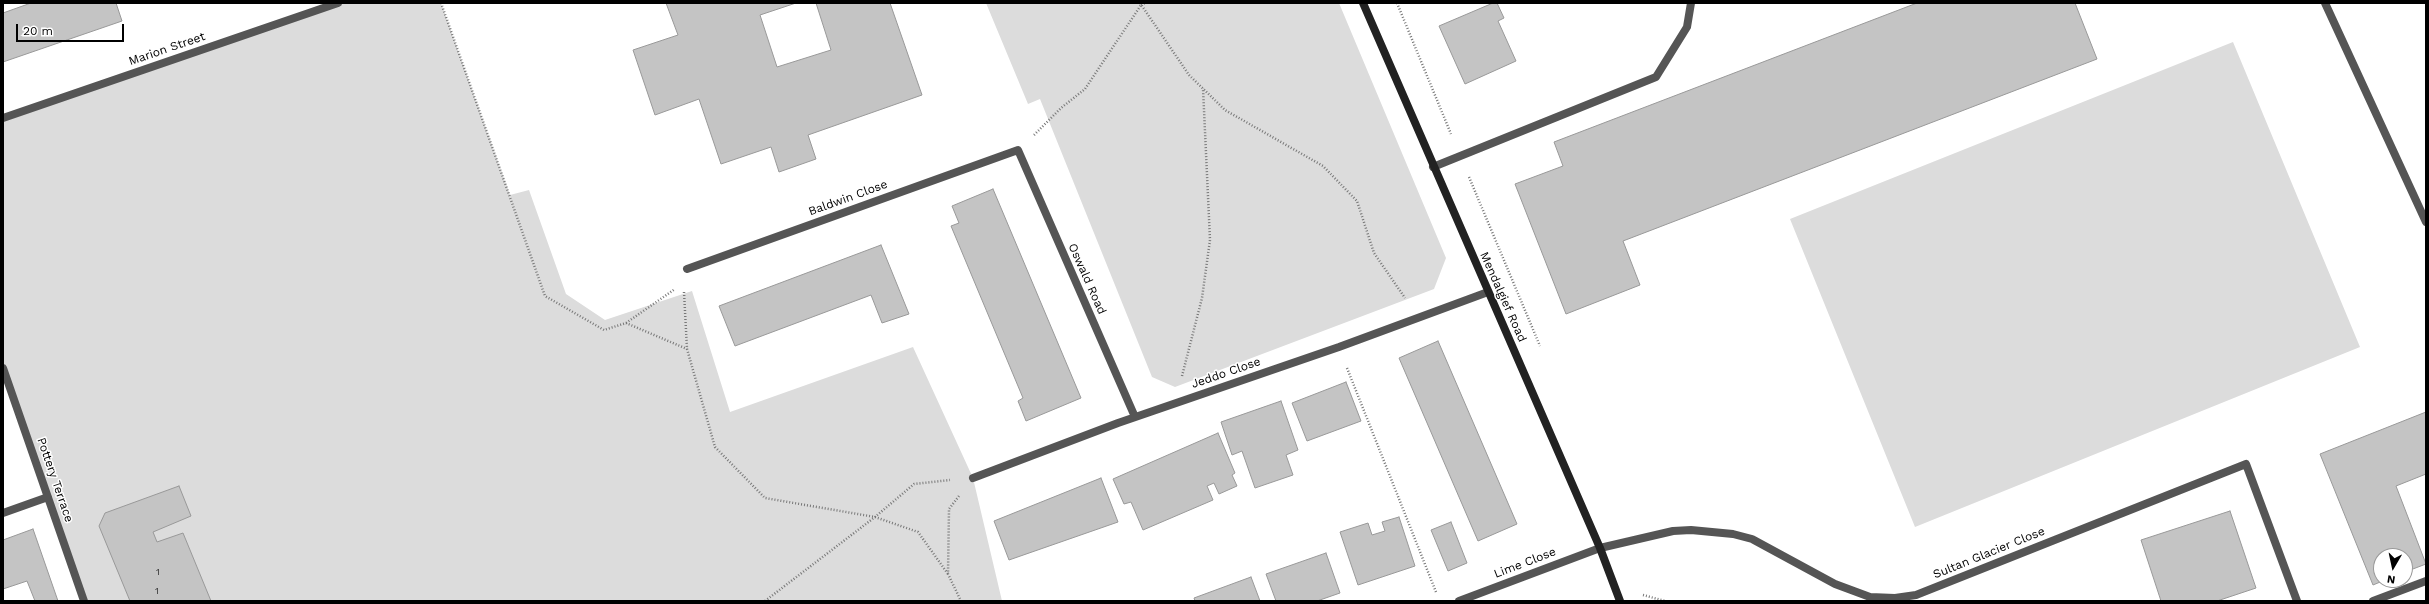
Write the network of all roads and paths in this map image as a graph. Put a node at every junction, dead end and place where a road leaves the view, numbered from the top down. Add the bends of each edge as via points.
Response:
1 (338, 3) edge
2 (441, 3) edge
3 (1145, 3) edge
4 (1363, 3) edge
5 (1397, 3) edge
6 (1691, 3) edge
7 (2325, 3) edge
8 (1141, 4) edge
9 (1203, 88) junction
10 (3, 118) edge
11 (1452, 136) dead end
12 (1018, 150) junction
13 (1433, 166) junction
14 (1467, 172) dead end
15 (2426, 222) edge
16 (686, 269) junction
17 (1488, 292) junction
18 (1419, 318) junction
19 (626, 323) junction
20 (1338, 347) junction
21 (686, 349) junction
22 (1542, 349) dead end
23 (3, 368) edge
24 (1176, 403) junction
25 (1135, 417) junction
26 (973, 478) junction
27 (48, 497) junction
28 (3, 513) edge
29 (875, 517) junction
30 (1600, 548) junction
31 (948, 574) junction
32 (2426, 581) edge
33 (1437, 594) dead end
34 (1870, 599) edge
35 (84, 601) edge
36 (765, 601) edge
37 (961, 601) edge
38 (1458, 601) edge
39 (1620, 601) edge
40 (1644, 601) edge
41 (1665, 601) edge
42 (2297, 601) edge
43 (2373, 601) edge

1 - 10 street, Marion Street
2 - 19 path via 545,296 604,330
3 - 8 path
4 - 13 street, Mendalgief Road
5 - 11 path
6 - 13 street via 1687,27 1656,77
7 - 15 street
8 - 9 path via 1190,75
8 - 12 path via 1084,89
9 - 18 path via 1225,110 1323,166 1357,201 1374,253
9 - 24 path via 1210,240 1202,298
12 - 16 street, Baldwin Close
12 - 25 street, Oswald Road
13 - 17 street, Mendalgief Road
14 - 22 path
16 - 19 path via 674,291
16 - 21 path
17 - 18 street, Jeddo Close
17 - 30 street, Mendalgief Road
18 - 20 street, Jeddo Close
19 - 21 path
20 - 24 street, Jeddo Close
20 - 33 path
21 - 29 path via 715,446 765,498
23 - 27 street, Pottery Terrace
24 - 25 street, Jeddo Close
25 - 26 street, Jeddo Close
26 - 29 path via 914,484
26 - 31 path via 949,509
27 - 28 street
27 - 35 street, Pottery Terrace
29 - 31 path via 918,532
29 - 36 path
30 - 34 street, Sultan Glacier Close via 1673,531 1733,534 1752,539 1835,584
30 - 38 street, Lime Close
30 - 39 street, Mendalgief Road
31 - 37 path
32 - 43 street
34 - 42 street, Sultan Glacier Close via 1916,595 2246,464
40 - 41 path via 1642,595

